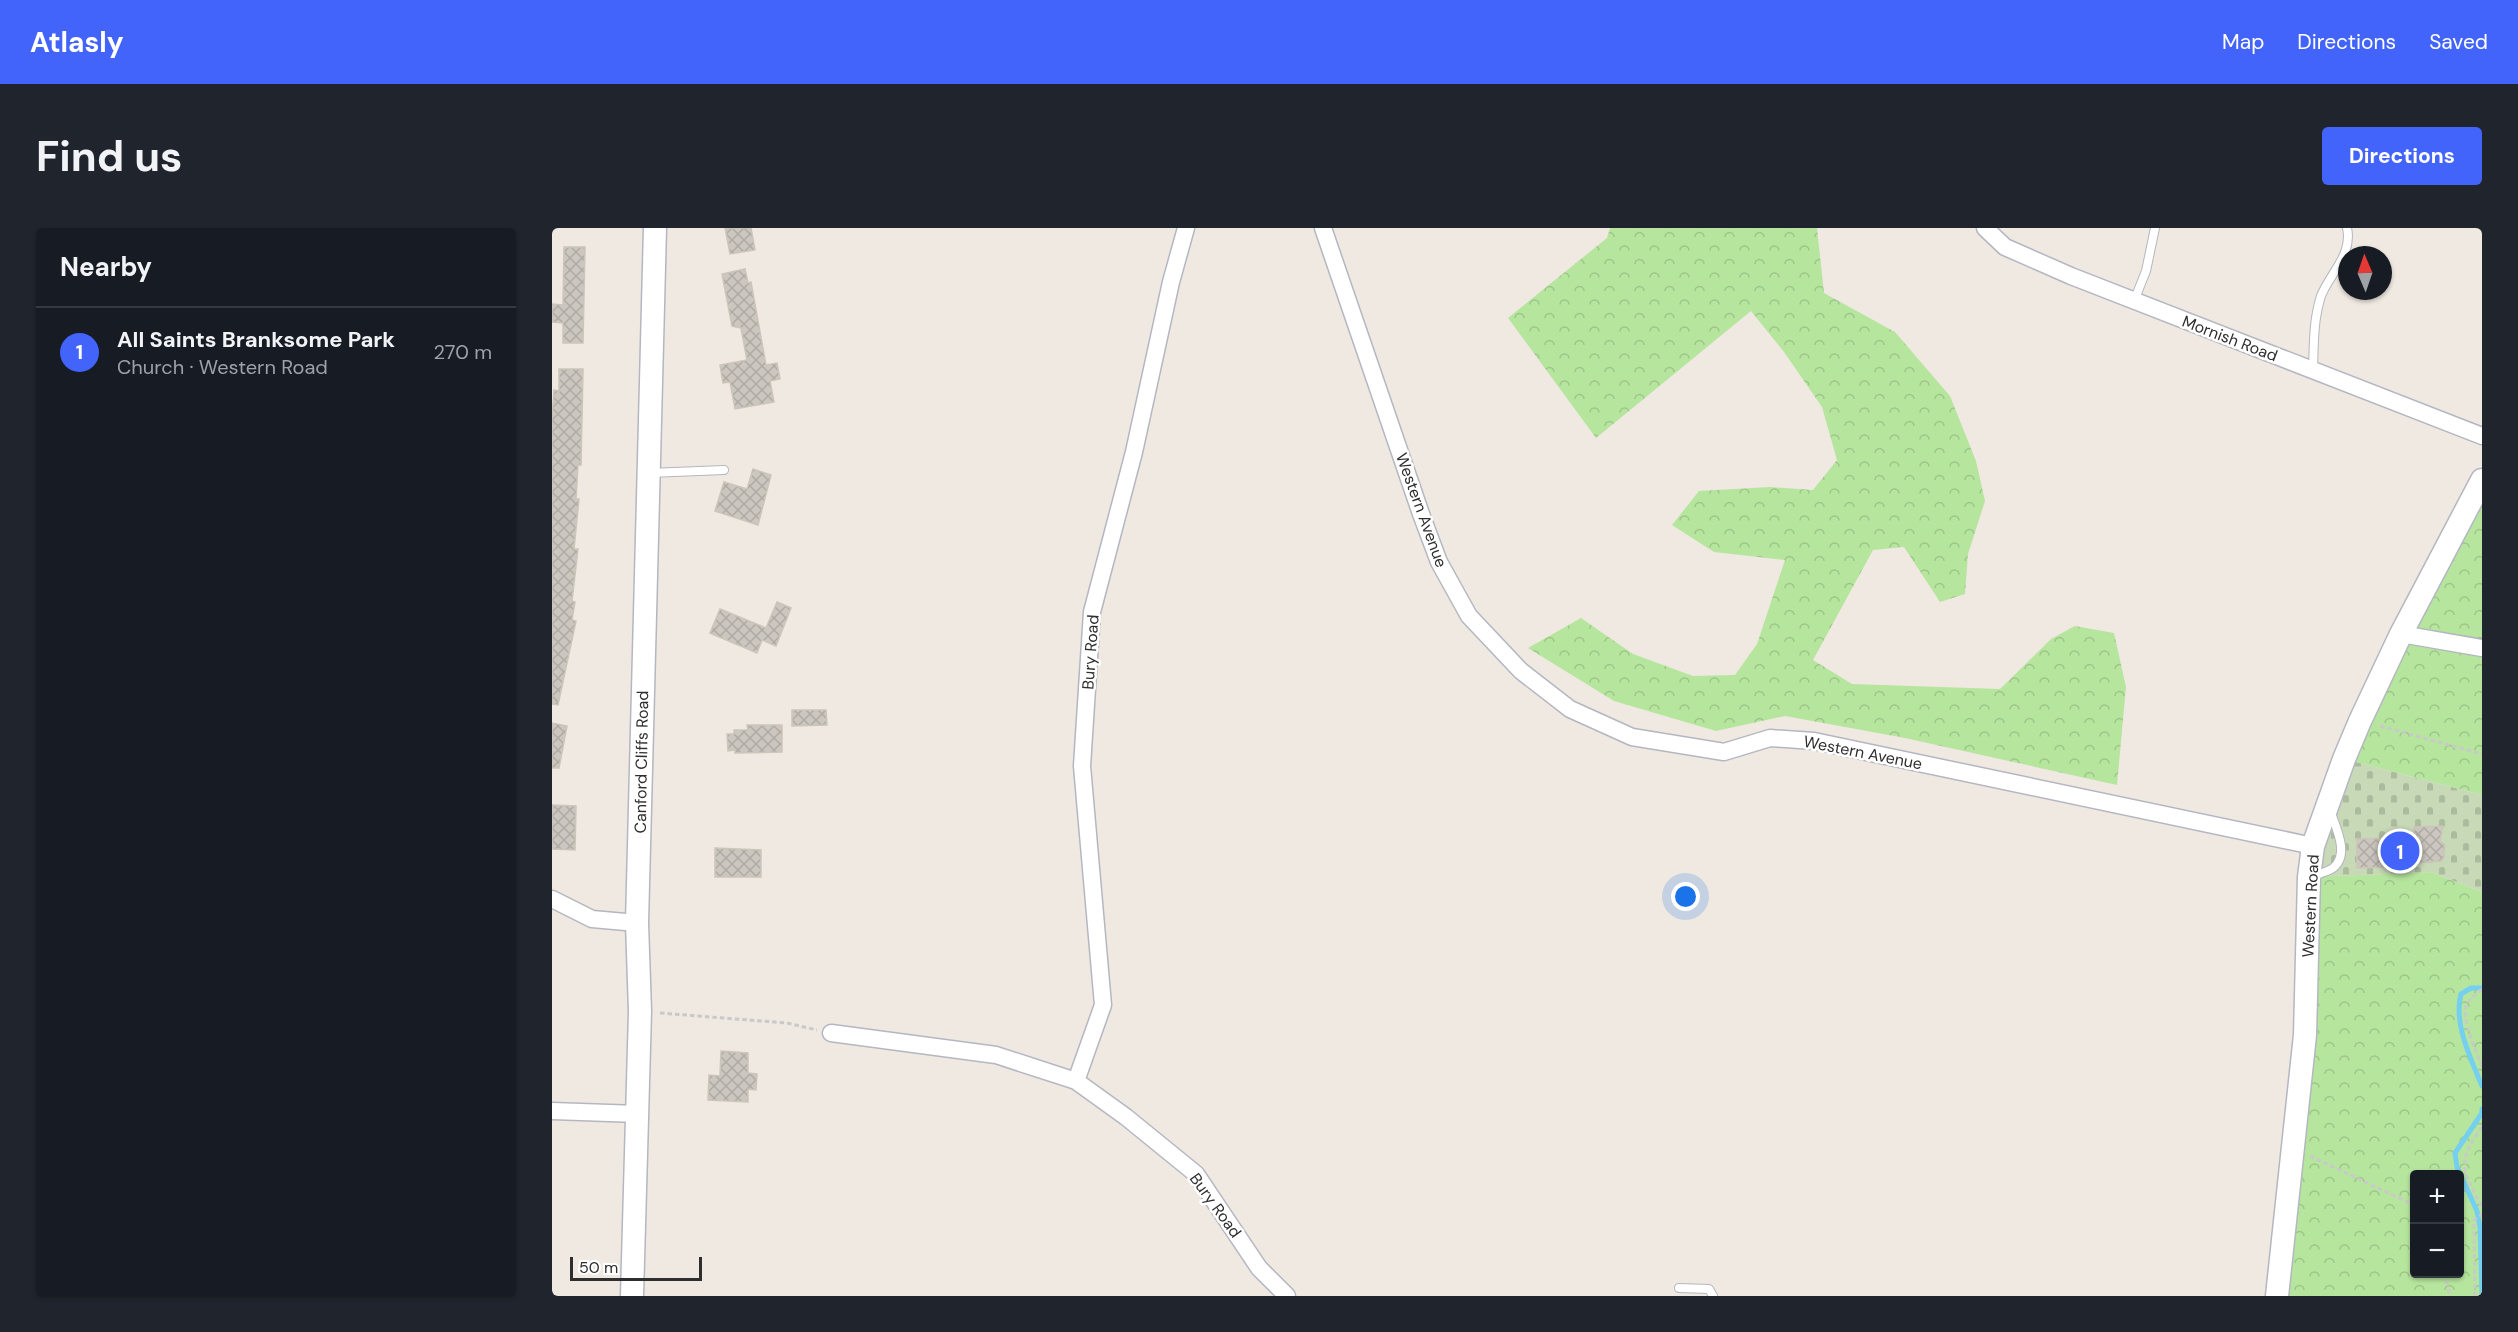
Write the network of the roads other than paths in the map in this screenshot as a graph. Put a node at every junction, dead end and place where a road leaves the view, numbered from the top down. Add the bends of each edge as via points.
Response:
1 (655, 228) edge
2 (1186, 228) edge
3 (1323, 228) edge
4 (1985, 228) edge
5 (2155, 228) edge
6 (2347, 228) edge
7 (2134, 301) junction
8 (2313, 370) junction
9 (2482, 436) edge
10 (724, 470) dead end
11 (648, 473) junction
12 (2482, 480) edge
13 (2401, 634) junction
14 (2482, 648) edge
15 (2328, 804) junction
16 (2313, 846) junction
17 (2309, 877) junction
18 (552, 899) edge
19 (637, 923) junction
20 (831, 1033) road end
21 (1076, 1081) junction
22 (552, 1111) edge
23 (638, 1114) junction
24 (1679, 1288) dead end
25 (632, 1296) edge
26 (1287, 1296) edge
27 (1713, 1296) edge
28 (2277, 1296) edge

1 - 11 street, Canford Cliffs Road
2 - 21 street, Bury Road via 1092,612 1082,766 1103,1005
3 - 16 street, Western Avenue via 1439,562 1469,616 1521,671 1570,709 1632,737 1674,746 1724,752 1770,738 1814,741
4 - 7 street, Mornish Road via 2005,246
5 - 7 lane via 2146,271
6 - 8 lane via 2345,254 2322,294 2317,312
7 - 8 street, Mornish Road
8 - 9 street, Mornish Road
10 - 11 lane
11 - 19 street, Canford Cliffs Road
12 - 13 street, Western Road
13 - 14 street
13 - 15 street, Western Road via 2360,721
15 - 16 street, Western Road
15 - 17 lane via 2340,840 2340,858 2333,868
16 - 17 street, Western Road
17 - 28 street, Western Road via 2306,1035
18 - 19 street via 592,919
19 - 23 street, Canford Cliffs Road
20 - 21 street, Bury Road via 996,1055
21 - 26 street, Bury Road via 1196,1174 1259,1268
22 - 23 street
23 - 25 street, Canford Cliffs Road
24 - 27 lane via 1709,1289

